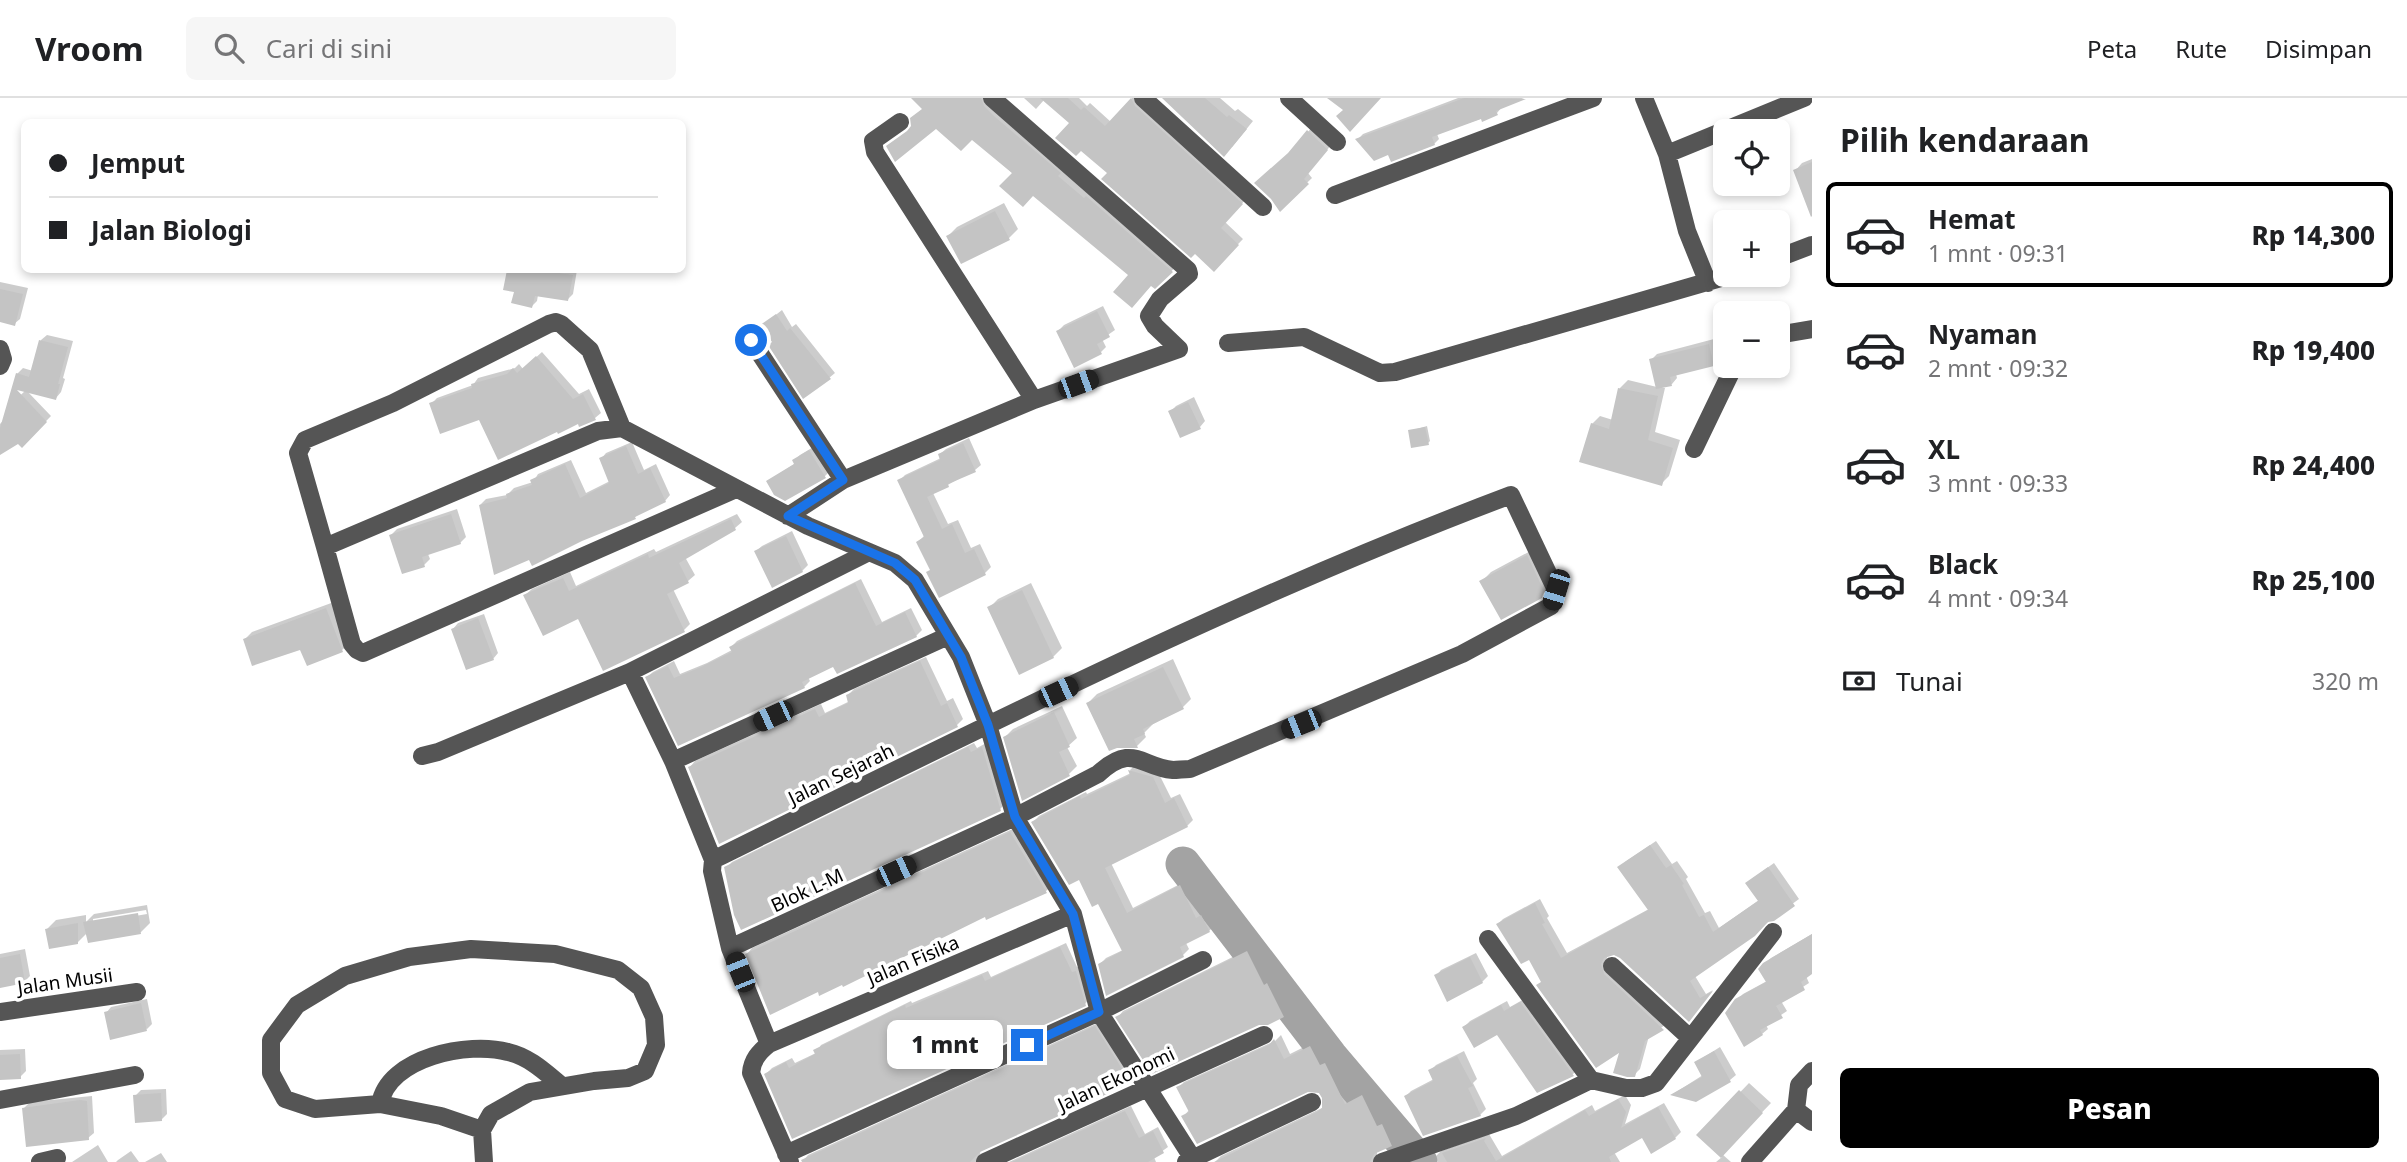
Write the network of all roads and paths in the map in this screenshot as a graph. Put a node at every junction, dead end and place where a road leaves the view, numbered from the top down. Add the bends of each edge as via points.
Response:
1 (992, 98) edge
2 (1143, 98) edge
3 (1289, 98) edge
4 (1593, 98) edge
5 (1644, 98) edge
6 (1804, 98) edge
7 (900, 122) dead end
8 (1336, 142) dead end
9 (1667, 154) junction
10 (1335, 195) dead end
11 (1263, 206) dead end
12 (1812, 245) edge
13 (1790, 253) edge
14 (1713, 281) edge
15 (1708, 283) junction
16 (1812, 329) edge
17 (1790, 333) edge
18 (751, 340) dead end
19 (1228, 342) dead end
20 (0, 349) edge
21 (0, 366) edge
22 (1728, 378) edge
23 (1034, 400) junction
24 (622, 428) junction
25 (1694, 449) dead end
26 (843, 480) junction
27 (736, 489) junction
28 (788, 516) junction
29 (325, 547) junction
30 (869, 552) junction
31 (948, 636) junction
32 (630, 672) junction
33 (988, 725) junction
34 (422, 756) dead end
35 (673, 761) junction
36 (1190, 769) joint
37 (1015, 817) junction
38 (713, 860) junction
39 (1073, 914) junction
40 (1773, 932) dead end
41 (1488, 939) dead end
42 (730, 948) junction
43 (1203, 960) dead end
44 (1612, 966) dead end
45 (136, 992) dead end
46 (0, 1012) edge
47 (1099, 1012) junction
48 (1265, 1035) dead end
49 (1690, 1038) junction
50 (769, 1044) junction
51 (1812, 1071) edge
52 (135, 1075) dead end
53 (1591, 1080) junction
54 (562, 1086) junction
55 (1146, 1089) junction
56 (0, 1100) edge
57 (1312, 1102) dead end
58 (380, 1104) junction
59 (1796, 1110) junction
60 (1812, 1122) edge
61 (482, 1130) junction
62 (788, 1158) edge
63 (1191, 1161) edge
64 (484, 1162) edge
65 (985, 1162) edge
66 (1382, 1162) edge
67 (1750, 1162) edge

1 - 23 street via 1189,272 1149,316 1179,349
2 - 11 street
3 - 8 street
4 - 10 street
5 - 9 street
6 - 9 street
7 - 23 street via 873,141 875,152
9 - 15 street
12 - 13 street
14 - 15 street
15 - 19 street via 1395,372 1380,373 1304,337
16 - 17 street
18 - 26 street
20 - 21 street via 4,359
22 - 25 street
23 - 26 street
24 - 27 street
24 - 29 street via 598,431
24 - 29 street via 590,351 561,324 549,324 393,403 305,440 298,453
26 - 28 street
27 - 28 street
27 - 29 street via 363,653 352,644
28 - 30 street
30 - 31 street via 895,563 915,580
30 - 32 street
31 - 33 street
31 - 35 street
32 - 34 street
32 - 35 street
33 - 36 street, Jalan Sejarah via 1243,606 1511,495 1556,590 1551,606 1462,654
33 - 37 street
33 - 38 street, Jalan Sejarah
35 - 38 street
36 - 37 street, Blok L-M via 1171,770 1138,758 1119,760
37 - 39 street
37 - 42 street, Blok L-M
38 - 42 street
39 - 47 street
39 - 50 street, Jalan Fisika
40 - 49 street
41 - 53 street
42 - 50 street
43 - 47 street
44 - 49 street
45 - 46 street, Jalan Musii
47 - 55 street
47 - 62 street
48 - 55 street, Jalan Ekonomi
49 - 53 street via 1656,1083 1626,1088
50 - 62 street via 756,1057 751,1073
51 - 59 street via 1799,1085
52 - 56 street
53 - 66 street via 1516,1116
54 - 58 street via 532,1062 508,1051 471,1047 428,1057 396,1075 382,1092
54 - 58 street via 628,1077 645,1070 656,1045 654,1017 641,988 618,970 555,954 471,949 409,957 345,976 297,1005 271,1040 271,1073 285,1099 315,1109
54 - 61 street via 530,1092 491,1114
55 - 63 street
55 - 65 street, Jalan Ekonomi
57 - 63 street
58 - 61 street
59 - 60 street
59 - 67 street
61 - 64 street

